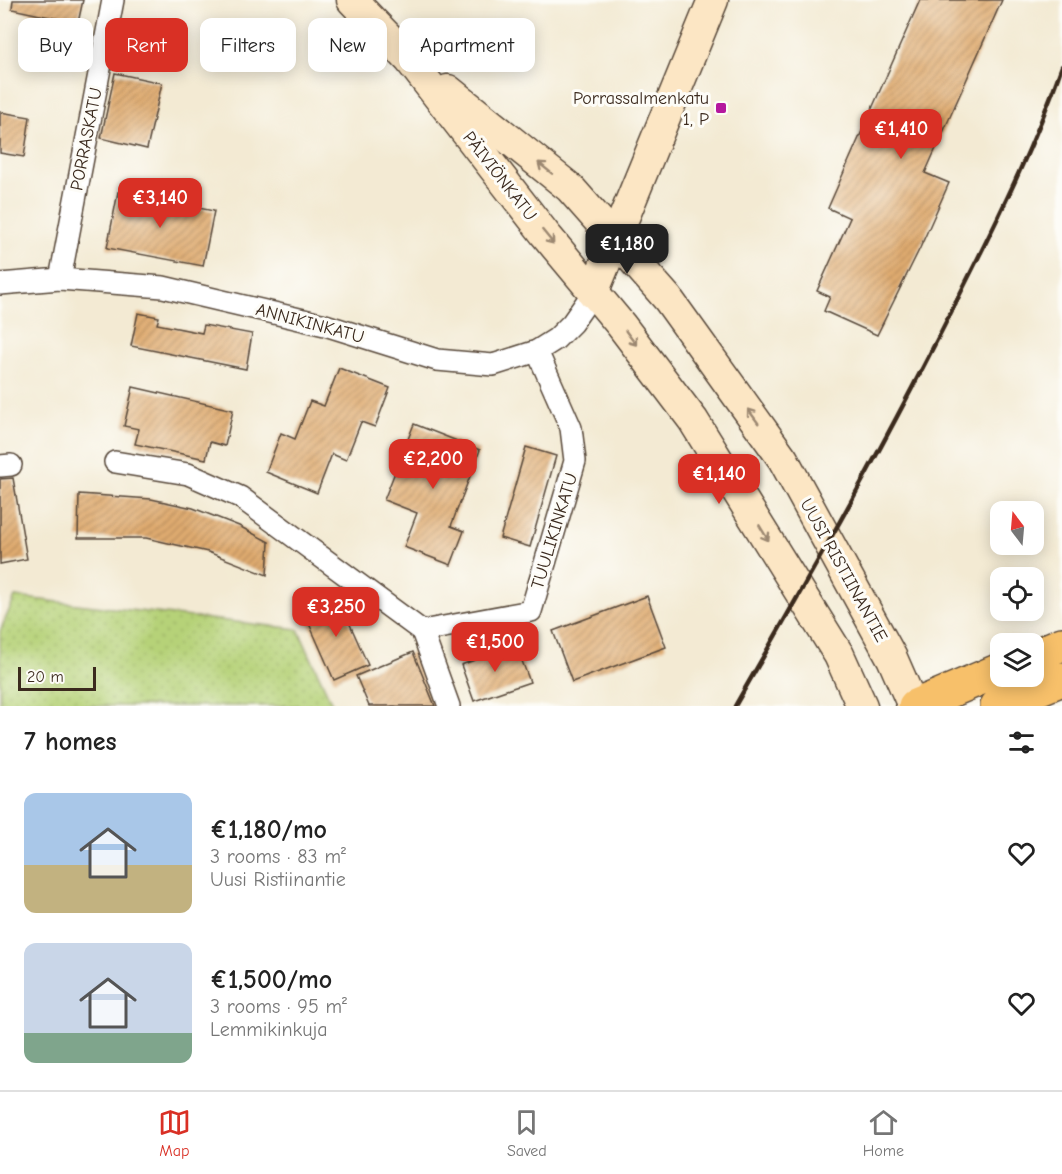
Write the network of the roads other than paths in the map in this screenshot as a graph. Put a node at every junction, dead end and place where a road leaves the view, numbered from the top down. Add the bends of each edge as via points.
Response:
1 (113, 0) edge
2 (352, 0) edge
3 (713, 0) edge
4 (399, 49) edge
5 (419, 72) edge
6 (425, 72) edge
7 (616, 238) junction
8 (60, 279) junction
9 (0, 284) edge
10 (593, 293) junction
11 (537, 351) junction
12 (115, 462) dead end
13 (422, 630) junction
14 (1062, 644) edge
15 (1044, 652) edge
16 (990, 674) edge
17 (1062, 679) edge
18 (449, 706) edge
19 (862, 706) edge
20 (914, 706) edge
21 (997, 706) edge

1 - 8 street, PORRASKATU
2 - 4 main road, PÄIVIÖNKATU
3 - 7 main road
5 -> 10 main road, PÄIVIÖNKATU
7 -> 6 main road, PÄIVIÖNKATU via 570,188
7 - 10 main road
20 -> 7 main road, UUSI RISTIINANTIE via 892,658 783,459 669,299
8 - 9 street, ANNIKINKATU
8 - 11 street, ANNIKINKATU via 163,286 325,325 436,360 493,365
10 - 11 street, ANNIKINKATU via 572,323
10 -> 19 main road via 693,420 839,655
11 - 13 street, TUULIKINKATU via 571,428 575,461 531,611
12 - 13 street via 188,474 240,497
13 - 18 street
14 - 15 highway
16 - 20 highway
17 - 21 highway

